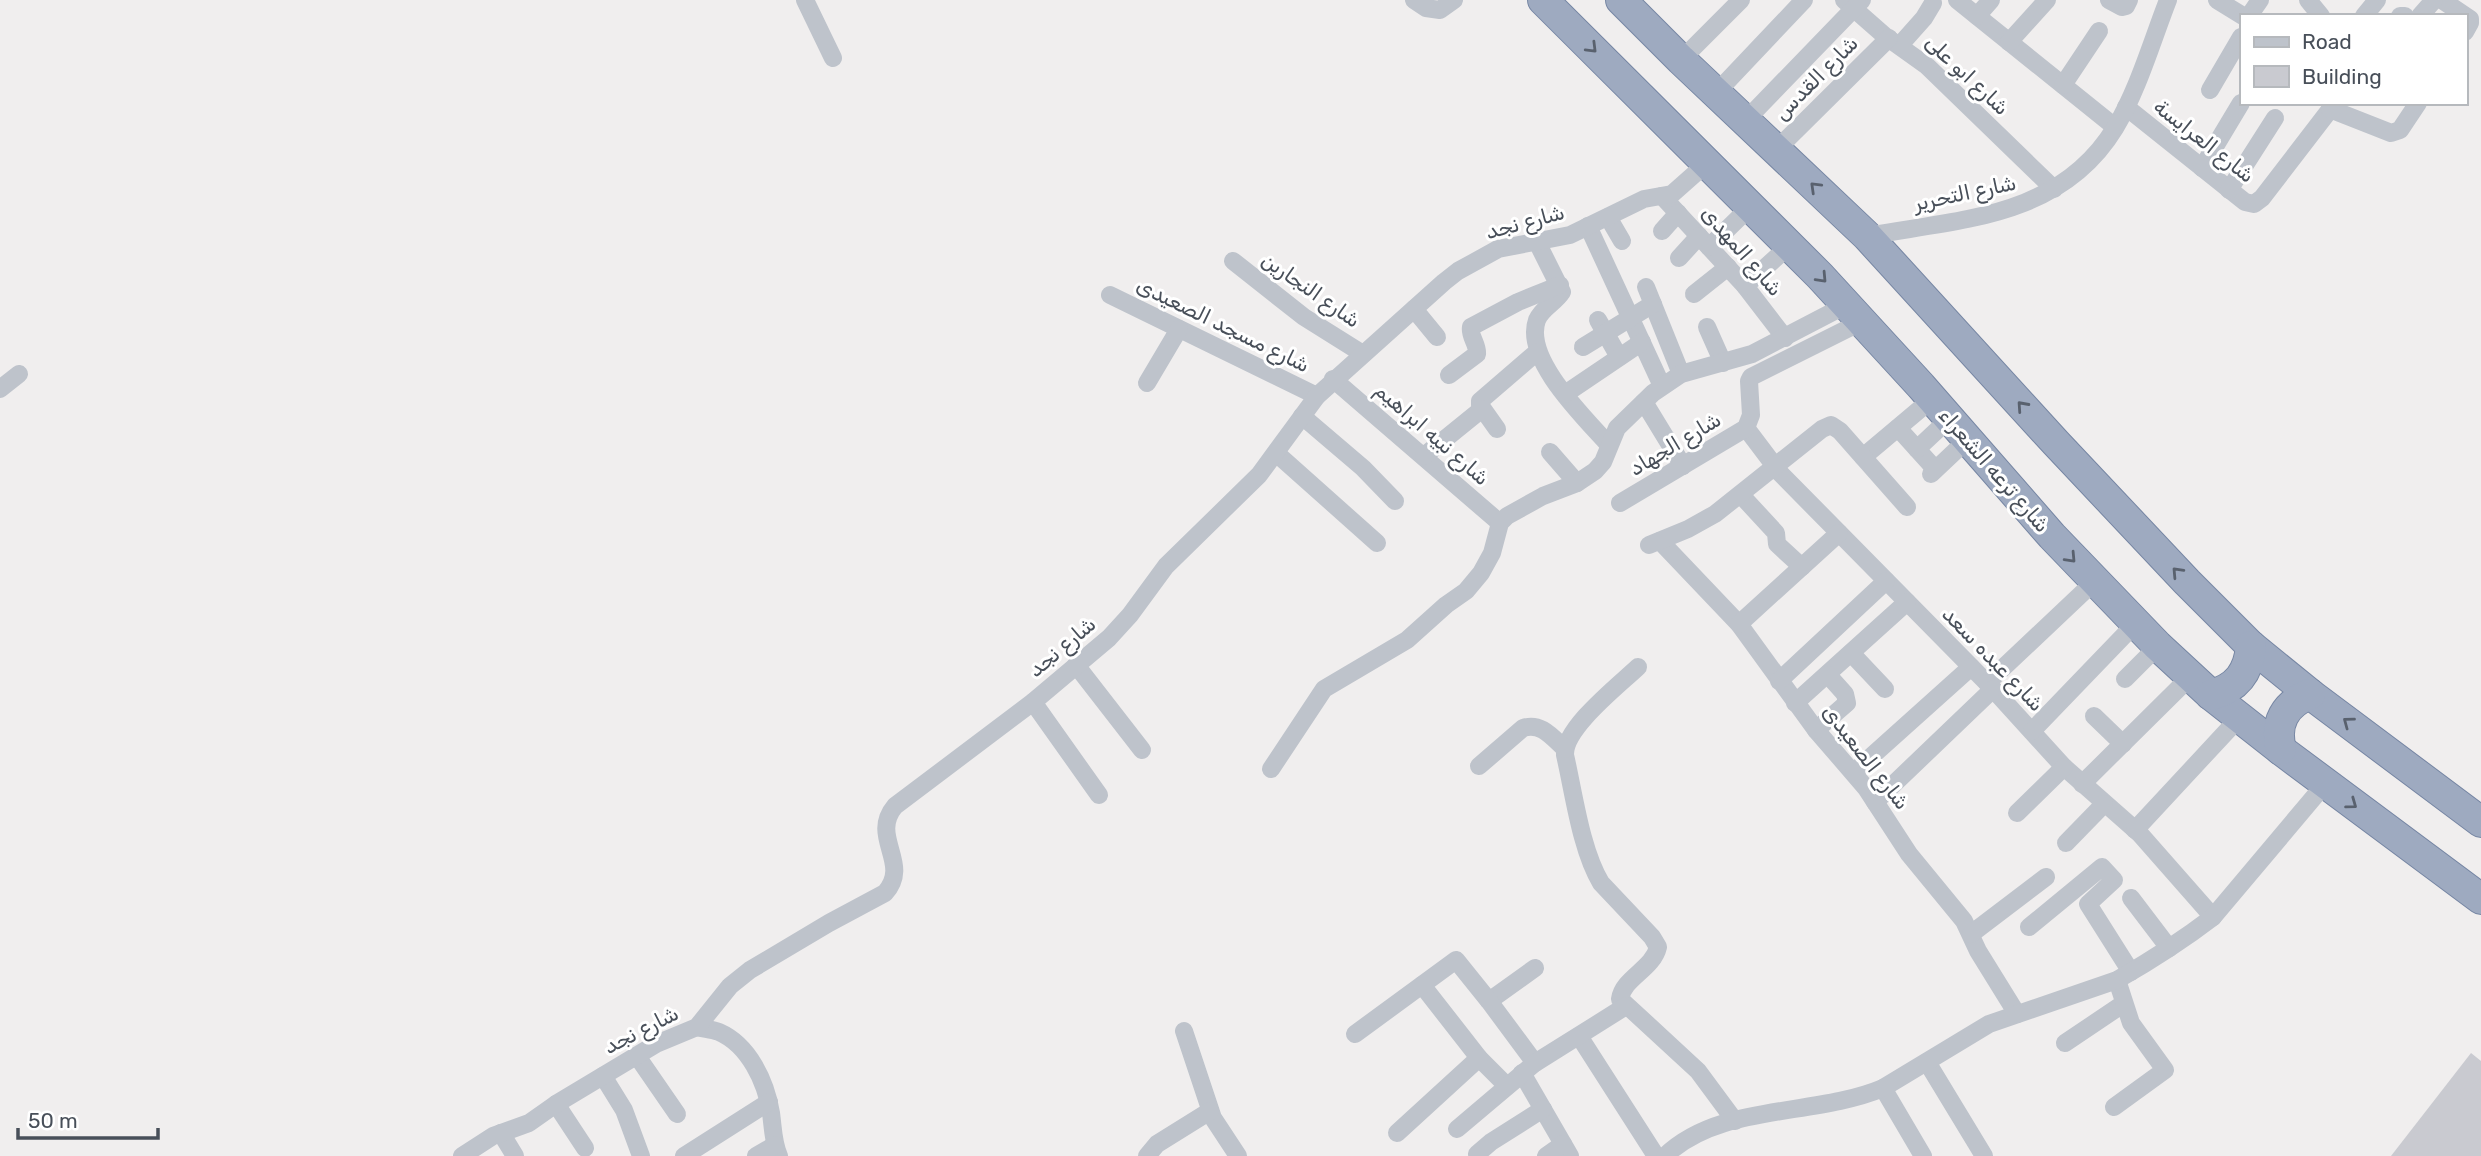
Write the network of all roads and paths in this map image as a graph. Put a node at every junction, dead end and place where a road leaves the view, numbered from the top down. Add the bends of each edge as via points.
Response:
1 (805, 0) edge
2 (1414, 0) edge
3 (1454, 0) edge
4 (1544, 0) edge
5 (1621, 0) edge
6 (1741, 0) edge
7 (1804, 0) edge
8 (1957, 0) edge
9 (1991, 0) edge
10 (2047, 0) edge
11 (2109, 0) edge
12 (2129, 0) edge
13 (2168, 0) edge
14 (2217, 0) edge
15 (2308, 0) edge
16 (2377, 0) edge
17 (2434, 0) edge
18 (2442, 0) edge
19 (1932, 1) edge
20 (1853, 3) edge
21 (2240, 14) edge
22 (2319, 14) edge
23 (2366, 14) edge
24 (2422, 14) edge
25 (2463, 14) edge
26 (1977, 16) junction
27 (2099, 32) dead end
28 (2240, 39) edge
29 (1894, 42) junction
30 (2009, 42) junction
31 (833, 58) dead end
32 (1681, 60) junction
33 (2063, 85) junction
34 (2210, 90) dead end
35 (1716, 93) junction
36 (2241, 105) edge
37 (2417, 105) edge
38 (2332, 106) edge
39 (2126, 107) junction
40 (2275, 118) dead end
41 (1745, 121) junction
42 (2115, 127) junction
43 (1776, 150) junction
44 (1707, 163) junction
45 (2202, 168) junction
46 (2054, 189) junction
47 (2229, 190) junction
48 (1662, 196) junction
49 (1751, 206) junction
50 (1678, 214) junction
51 (1608, 216) junction
52 (1588, 226) junction
53 (1662, 231) dead end
54 (1867, 236) junction
55 (1622, 241) dead end
56 (1537, 242) junction
57 (1704, 242) junction
58 (1790, 245) junction
59 (1679, 258) dead end
60 (1233, 261) dead end
61 (1728, 268) junction
62 (1560, 285) junction
63 (1745, 285) junction
64 (1646, 286) dead end
65 (1694, 294) dead end
66 (1110, 295) dead end
67 (1653, 304) junction
68 (1414, 309) junction
69 (1854, 314) junction
70 (1630, 317) junction
71 (1602, 326) junction
72 (1707, 327) dead end
73 (1179, 329) junction
74 (1437, 337) dead end
75 (1785, 338) junction
76 (1642, 341) junction
77 (1583, 347) dead end
78 (1537, 352) junction
79 (1363, 354) junction
80 (1619, 357) junction
81 (1723, 363) junction
82 (19, 374) dead end
83 (1681, 374) junction
84 (1448, 375) dead end
85 (1334, 379) junction
86 (1147, 383) dead end
87 (1662, 386) junction
88 (0, 388) edge
89 (1564, 394) junction
90 (1317, 396) junction
91 (1644, 402) junction
92 (1482, 409) junction
93 (1302, 416) junction
94 (1950, 419) junction
95 (1746, 428) junction
96 (1898, 428) junction
97 (1497, 429) dead end
98 (1609, 445) junction
99 (1917, 449) junction
100 (1550, 452) dead end
101 (1276, 453) junction
102 (1424, 456) junction
103 (1863, 457) junction
104 (1683, 466) junction
105 (1776, 466) junction
106 (1577, 483) junction
107 (1741, 495) junction
108 (1395, 501) dead end
109 (1620, 503) dead end
110 (1907, 507) dead end
111 (1500, 523) junction
112 (1839, 533) junction
113 (1377, 543) dead end
114 (1802, 566) junction
115 (1886, 581) junction
116 (2094, 582) junction
117 (1907, 602) junction
118 (1739, 624) junction
119 (2135, 624) junction
120 (2158, 646) junction
121 (2251, 646) junction
122 (1851, 653) junction
123 (1076, 665) junction
124 (1638, 667) dead end
125 (1971, 667) junction
126 (1828, 675) junction
127 (2125, 680) dead end
128 (1779, 681) junction
129 (1990, 686) junction
130 (2201, 686) junction
131 (1885, 689) dead end
132 (2310, 694) junction
133 (1032, 702) junction
134 (1795, 703) junction
135 (2094, 716) dead end
136 (2240, 717) junction
137 (1816, 730) junction
138 (2032, 732) junction
139 (2123, 744) junction
140 (1564, 749) junction
141 (1142, 750) dead end
142 (2281, 750) junction
143 (1479, 766) dead end
144 (2064, 767) junction
145 (1271, 769) dead end
146 (1854, 772) junction
147 (2082, 784) junction
148 (2325, 784) junction
149 (1099, 795) dead end
150 (1875, 802) junction
151 (2104, 804) junction
152 (2017, 813) dead end
153 (2481, 821) edge
154 (2135, 830) junction
155 (2066, 843) dead end
156 (2046, 877) dead end
157 (2131, 898) dead end
158 (2481, 899) edge
159 (2213, 917) junction
160 (2029, 927) dead end
161 (1971, 934) junction
162 (2169, 948) junction
163 (1535, 968) dead end
164 (2124, 976) junction
165 (1422, 985) junction
166 (1489, 1001) junction
167 (2123, 1004) junction
168 (1626, 1006) junction
169 (2017, 1014) junction
170 (697, 1027) junction
171 (1184, 1031) dead end
172 (1355, 1034) dead end
173 (1579, 1036) junction
174 (2065, 1043) dead end
175 (636, 1056) junction
176 (1479, 1058) junction
177 (1927, 1062) junction
178 (1529, 1068) junction
179 (603, 1076) junction
180 (1507, 1086) junction
181 (1883, 1088) junction
182 (769, 1102) junction
183 (556, 1104) junction
184 (2114, 1107) dead end
185 (1543, 1109) junction
186 (1210, 1111) junction
187 (677, 1114) dead end
188 (1735, 1121) junction
189 (1457, 1129) dead end
190 (500, 1133) junction
191 (1397, 1133) dead end
192 (585, 1148) dead end
193 (1566, 1150) edge
194 (777, 1151) edge
195 (1477, 1154) edge
196 (462, 1156) edge
197 (515, 1156) edge
198 (641, 1156) edge
199 (684, 1156) edge
200 (756, 1156) edge
201 (1147, 1156) edge
202 (1238, 1156) edge
203 (1546, 1156) edge
204 (1656, 1156) edge
205 (1665, 1156) edge
206 (1923, 1156) edge
207 (1984, 1156) edge

1 - 31 street
2 - 3 street via 1440,10
4 -> 44 highway, شارع ترعه الشعراء
5 - 32 highway
6 - 32 street
7 - 35 street
8 - 26 street
9 - 26 street
10 - 30 street
11 - 12 street via 2122,7
13 - 39 street, شارع التحرير
14 - 21 street
15 - 22 street
16 - 23 street
17 - 24 street
18 - 25 street
19 - 29 street, شارع القدس via 1924,18
20 - 29 street, شارع ابو على
20 - 41 street
26 - 30 street
27 - 33 street
28 - 34 street
29 - 43 street, شارع القدس
29 - 46 street, شارع ابو على via 1927,66
30 - 33 street
32 - 35 highway
33 - 42 street
35 - 41 highway
36 - 45 street
37 - 38 street via 2400,130 2390,133
38 - 47 street, شارع العرايسة via 2258,202 2249,204
39 - 42 street, شارع التحرير
39 - 45 street, شارع العرايسة
40 - 47 street
41 - 43 highway
42 - 46 street, شارع التحرير via 2089,162
54 -> 43 highway
44 - 48 street, شارع نجد via 1677,191
44 - 49 highway, شارع ترعه الشعراء
45 - 47 street, شارع العرايسة
46 - 54 street, شارع التحرير via 1999,212
48 - 50 street, شارع المهدى
48 - 51 street, شارع نجد
49 - 57 street
49 - 58 highway, شارع ترعه الشعراء
50 - 53 street
50 - 57 street, شارع المهدى
51 - 52 street, شارع نجد
51 - 55 street
52 - 56 street, شارع نجد
52 - 70 street
121 -> 54 highway via 2064,452
56 - 62 street
56 - 68 street, شارع نجد via 1486,254
57 - 59 street
57 - 61 street, شارع المهدى
58 - 63 street
58 -> 69 highway, شارع ترعه الشعراء
60 - 79 street, شارع النجارين via 1304,317
61 - 63 street, شارع المهدى
61 - 65 street
62 - 78 street via 1561,294 1537,321
62 - 84 street via 1471,327 1477,354
63 - 75 street, شارع المهدى
64 - 67 street
66 - 73 street, شارع مسجد الصعيدى
67 - 70 street
67 - 83 street
68 - 74 street
68 - 79 street, شارع نجد
69 - 75 street
69 - 94 highway, شارع ترعه الشعراء
69 - 95 street, شارع الجهاد via 1751,377 1751,415
70 - 71 street
70 - 76 street
71 - 77 street
71 - 80 street
72 - 81 street
73 - 86 street
73 - 90 street, شارع مسجد الصعيدى
75 - 81 street
76 - 80 street
76 - 87 street
78 - 89 street
78 - 92 street via 1481,399
79 - 85 street, شارع نجد
80 - 89 street
81 - 83 street
82 - 88 street
83 - 87 street
85 - 90 street, شارع نجد
85 - 102 street, شارع نبيه ابراهيم
87 - 91 street
89 - 98 street
90 - 93 street, شارع نجد
91 - 98 street via 1617,428
91 - 104 street
92 - 97 street
92 - 102 street
93 - 101 street, شارع نجد
93 - 108 street
94 - 96 street
94 - 99 street
94 - 99 street via 1933,472
94 -> 116 highway, شارع ترعه الشعراء
95 - 104 street, شارع الجهاد
95 - 105 street, شارع عبده سعد
96 - 99 street
96 - 103 street
98 - 106 street via 1603,463
100 - 106 street
101 - 113 street
101 - 123 street, شارع نجد via 1161,571 1117,630
102 - 111 street, شارع نبيه ابراهيم
103 - 105 street via 1831,425
103 - 110 street
104 - 109 street, شارع الجهاد
105 - 107 street
105 - 112 street, شارع عبده سعد
106 - 111 street via 1524,505
107 - 114 street via 1776,533 1777,544
107 - 118 street, شارع الصعيدى via 1697,524 1655,543
111 - 145 street via 1492,552 1474,583 1407,640 1324,689
112 - 114 street
112 - 115 street, شارع عبده سعد
114 - 118 street
115 - 117 street, شارع عبده سعد
115 - 128 street
116 - 119 highway, شارع ترعه الشعراء
116 - 129 street
117 - 122 street
117 - 125 street, شارع عبده سعد
118 - 128 street, شارع الصعيدى
119 - 120 highway, شارع ترعه الشعراء
119 - 138 street
120 - 127 street
120 - 130 highway, شارع ترعه الشعراء
121 - 130 highway via 2241,678 2222,692
121 - 132 highway
122 - 126 street
122 - 131 street
123 - 133 street, شارع نجد
123 - 141 street
124 - 140 street via 1579,724
125 - 129 street, شارع عبده سعد
125 - 146 street
126 - 134 street
126 - 137 street via 1847,703
128 - 134 street, شارع الصعيدى
129 - 138 street, شارع عبده سعد
129 - 150 street
130 - 136 highway, شارع ترعه الشعراء
130 - 139 street
132 - 142 highway via 2283,715 2278,726
153 -> 132 highway
133 - 149 street
133 - 170 street, شارع نجد via 890,813 885,828 895,871 885,893 761,962 730,986
134 - 137 street, شارع الصعيدى
135 - 139 street
136 - 142 highway, شارع ترعه الشعراء
136 - 154 street
137 - 146 street, شارع الصعيدى
138 - 144 street, شارع عبده سعد
139 - 147 street
140 - 143 street via 1544,730 1528,726
140 - 168 street via 1596,875 1658,947 1620,995
142 - 148 highway, شارع ترعه الشعراء
144 - 147 street, شارع عبده سعد
144 - 152 street
146 - 150 street, شارع الصعيدى
147 - 151 street, شارع عبده سعد
148 -> 158 highway, شارع ترعه الشعراء
148 - 159 street
150 - 161 street, شارع الصعيدى
151 - 154 street, شارع عبده سعد
151 - 155 street
154 - 159 street, شارع عبده سعد
156 - 161 street
157 - 162 street
159 - 162 street
160 - 164 street via 2102,867 2115,880 2088,904
161 - 169 street, شارع الصعيدى
162 - 164 street
163 - 166 street
164 - 167 street
164 - 169 street
165 - 166 street via 1456,960
165 - 172 street
165 - 176 street
166 - 178 street
167 - 174 street
167 - 184 street via 2137,1033 2165,1070
168 - 173 street
168 - 188 street via 1698,1071
169 - 177 street via 1974,1032
170 - 175 street, شارع نجد
170 - 182 street via 718,1032 737,1044 760,1077
171 - 186 street
173 - 178 street
173 - 204 street
175 - 179 street, شارع نجد
175 - 187 street
176 - 180 street
176 - 191 street
177 - 181 street
177 - 207 street
178 - 180 street
178 - 185 street
179 - 183 street, شارع نجد
179 - 198 street via 624,1110
180 - 189 street
181 - 188 street via 1838,1103
181 - 206 street
182 - 194 street
182 - 199 street
183 - 190 street, شارع نجد via 529,1123
183 - 192 street
185 - 193 street
185 - 195 street
186 - 201 street via 1157,1144
186 - 202 street
188 - 205 street via 1694,1135
190 - 196 street, شارع نجد
190 - 197 street
193 - 203 street
194 - 200 street

